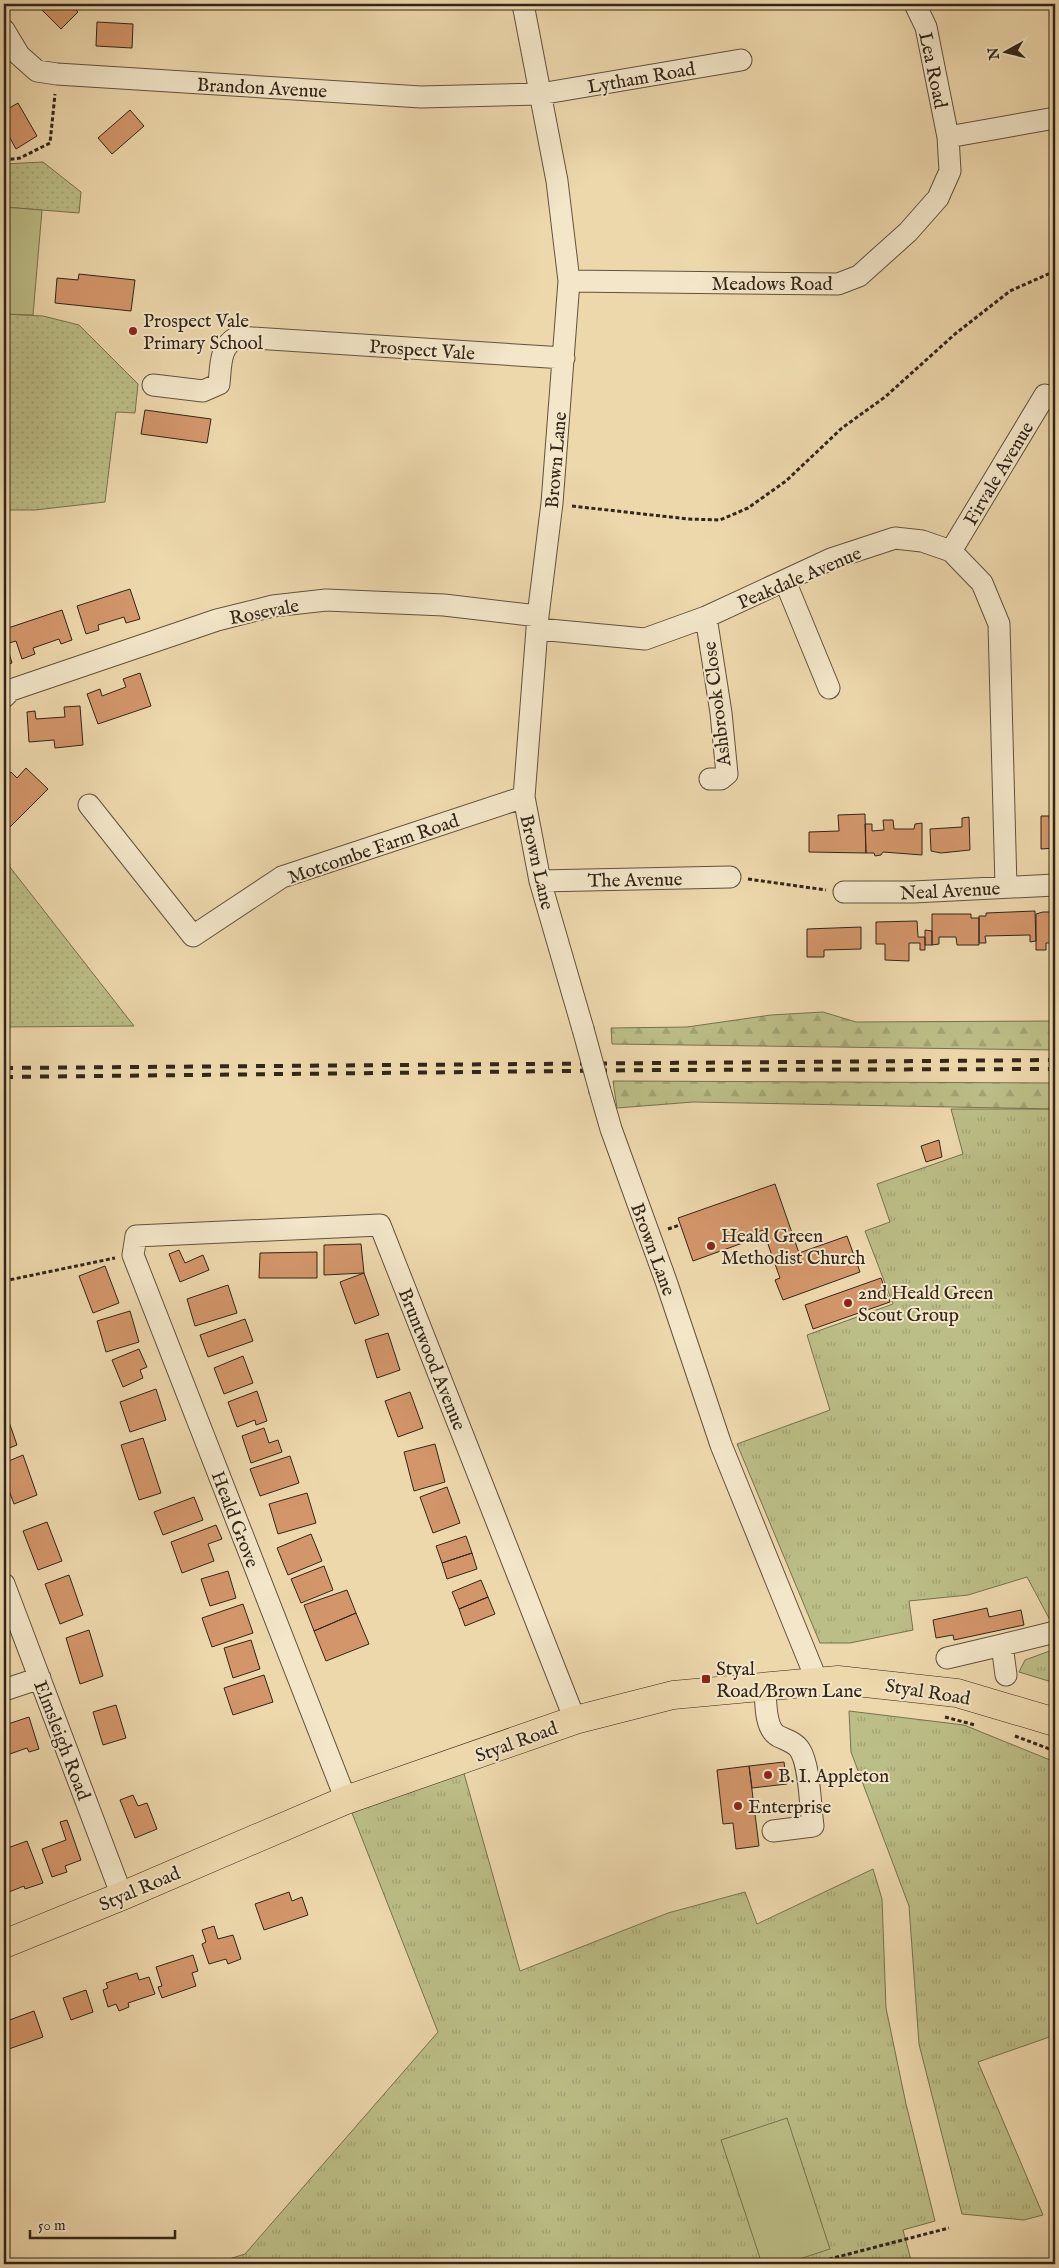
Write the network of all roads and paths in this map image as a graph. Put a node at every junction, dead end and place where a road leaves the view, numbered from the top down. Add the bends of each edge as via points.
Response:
1 (523, 4) edge
2 (915, 4) edge
3 (4, 30) edge
4 (741, 60) dead end
5 (57, 74) junction
6 (540, 94) junction
7 (1055, 118) edge
8 (948, 138) junction
9 (4, 160) edge
10 (1055, 271) edge
11 (569, 281) junction
12 (564, 358) junction
13 (153, 385) dead end
14 (1045, 395) dead end
15 (552, 503) junction
16 (951, 551) junction
17 (785, 581) junction
18 (706, 617) junction
19 (538, 623) junction
20 (829, 688) dead end
21 (4, 697) edge
22 (710, 779) dead end
23 (524, 797) junction
24 (89, 804) dead end
25 (730, 877) joint
26 (540, 881) junction
27 (1055, 885) edge
28 (1006, 887) junction
29 (844, 892) joint
30 (680, 1224) dead end
31 (668, 1229) dead end
32 (135, 1246) junction
33 (4, 1281) edge
34 (4, 1584) edge
35 (1055, 1632) edge
36 (1002, 1645) junction
37 (947, 1658) dead end
38 (1006, 1675) dead end
39 (40, 1678) junction
40 (817, 1680) junction
41 (765, 1686) junction
42 (4, 1690) edge
43 (939, 1715) dead end
44 (575, 1720) junction
45 (1055, 1722) edge
46 (985, 1727) dead end
47 (1012, 1735) dead end
48 (1055, 1751) edge
49 (346, 1800) junction
50 (773, 1831) dead end
51 (122, 1896) junction
52 (4, 1944) edge
53 (949, 2228) dead end
54 (810, 2264) edge

1 - 6 street, Brown Lane
2 - 8 street, Lea Road via 926,27
3 - 5 street, Brandon Avenue via 19,55 36,71
4 - 6 street, Lytham Road
5 - 6 street, Brandon Avenue via 421,97
5 - 9 path via 50,143 20,158
6 - 11 street, Brown Lane via 557,181
7 - 8 street
8 - 11 street, Meadows Road via 950,171 938,198 901,239 859,276 845,282
10 - 15 path via 1010,291 955,334 885,397 842,428 786,481 748,508 720,520
11 - 12 street, Brown Lane
12 - 13 street, Prospect Vale via 238,338 229,342 223,351 219,384 203,391
12 - 15 street, Brown Lane
14 - 16 street, Firvale Avenue
15 - 19 street, Brown Lane
16 - 17 street, Peakdale Avenue via 922,541 895,538 831,559
16 - 28 street, Peakdale Avenue via 982,583 999,624
17 - 18 street, Peakdale Avenue
17 - 20 street
18 - 19 street, Peakdale Avenue via 645,639
18 - 22 street, Ashbrook Close via 727,774 721,779
19 - 21 street, Rosevale via 444,605 326,600 273,606 217,620 11,690
19 - 23 street, Brown Lane
23 - 24 street, Motcombe Farm Road via 282,878 192,936
23 - 26 street, Brown Lane
25 - 26 street, The Avenue
25 - 29 path
26 - 40 street, Brown Lane, bridge via 611,1129 721,1445
27 - 28 street, Neal Avenue
28 - 29 street, Neal Avenue
30 - 31 path
32 - 33 path
32 - 44 street, Bruntwood Avenue via 380,1225
32 - 49 street, Heald Grove
34 - 39 street, Elmsleigh Road
35 - 36 street
36 - 37 street
36 - 38 street
39 - 42 street
39 - 51 street, Elmsleigh Road
40 - 41 main road, Styal Road
40 - 45 main road, Styal Road via 888,1684 957,1693
41 - 44 main road, Styal Road via 673,1695
41 - 50 street via 769,1727 800,1749 804,1760 813,1826
43 - 46 path
44 - 49 main road, Styal Road
47 - 48 path
49 - 51 main road, Styal Road
51 - 52 main road, Styal Road
53 - 54 path

